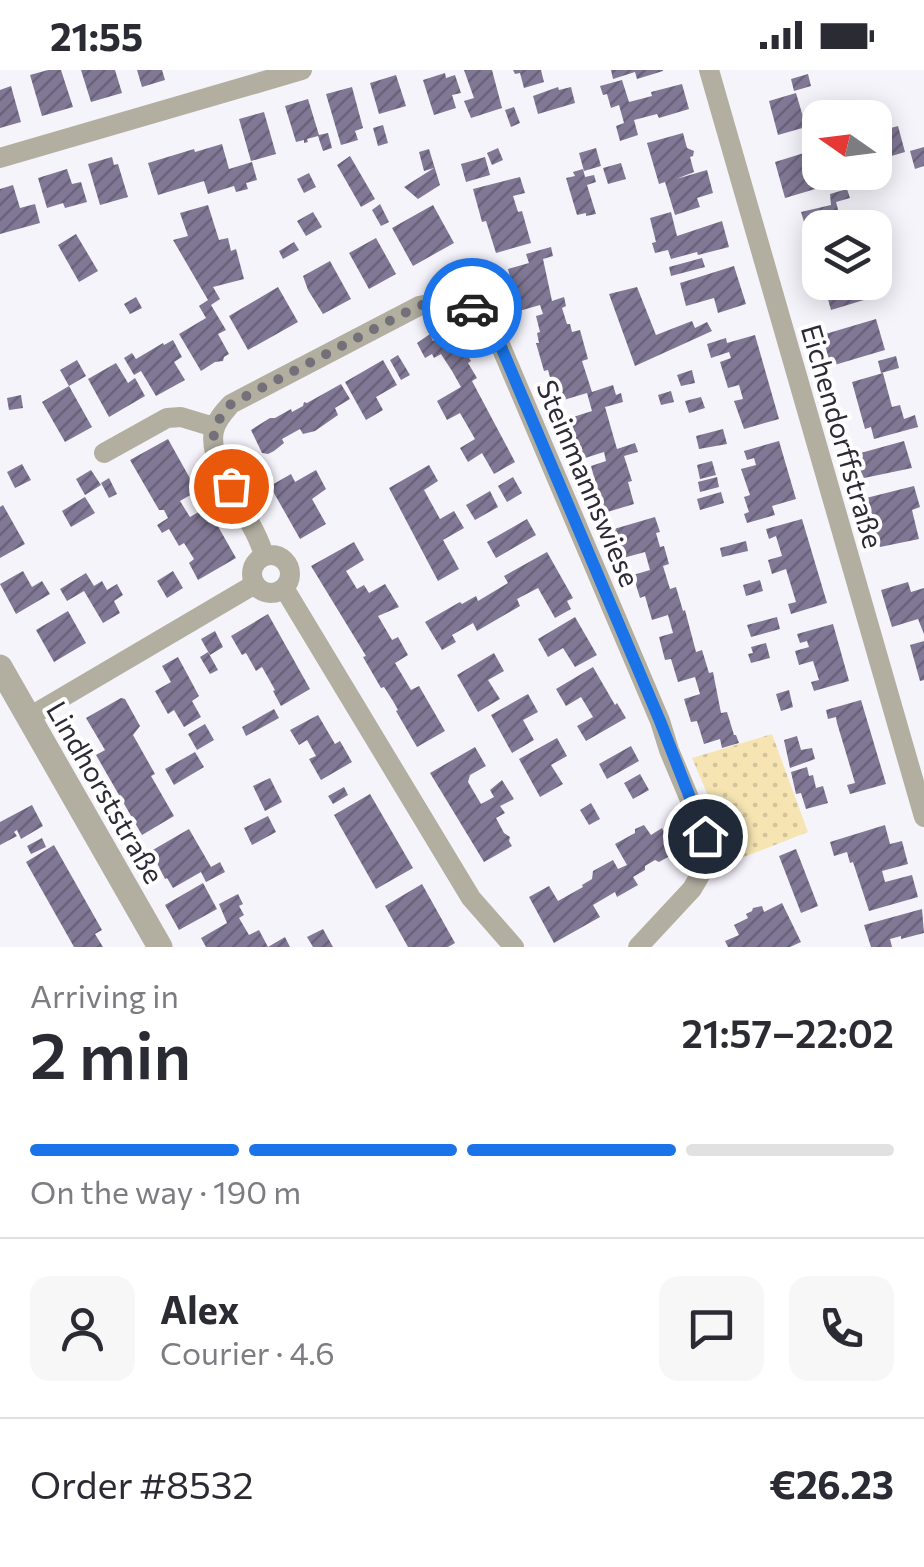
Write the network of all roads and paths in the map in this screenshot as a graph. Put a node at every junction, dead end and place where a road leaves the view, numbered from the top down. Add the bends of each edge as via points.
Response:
1 (302, 70) edge
2 (708, 70) edge
3 (0, 158) edge
4 (214, 426) junction
5 (104, 453) dead end
6 (264, 556) junction
7 (255, 584) junction
8 (284, 588) junction
9 (0, 666) edge
10 (29, 717) junction
11 (924, 817) edge
12 (160, 947) edge
13 (514, 947) edge
14 (638, 947) edge

1 - 3 street
2 - 11 street, Eichendorffstraße
4 - 5 street via 167,418
4 - 6 street via 216,460
4 - 14 street, Steinmannswiese via 231,404 418,306 453,302 481,312 705,836 703,870 692,889
6 - 7 street via 253,568
6 - 8 street via 286,562 290,576
7 - 8 street via 265,592
7 - 10 street
8 - 13 street via 472,898
9 - 10 street, Lindhorststraße
10 - 12 street, Lindhorststraße

